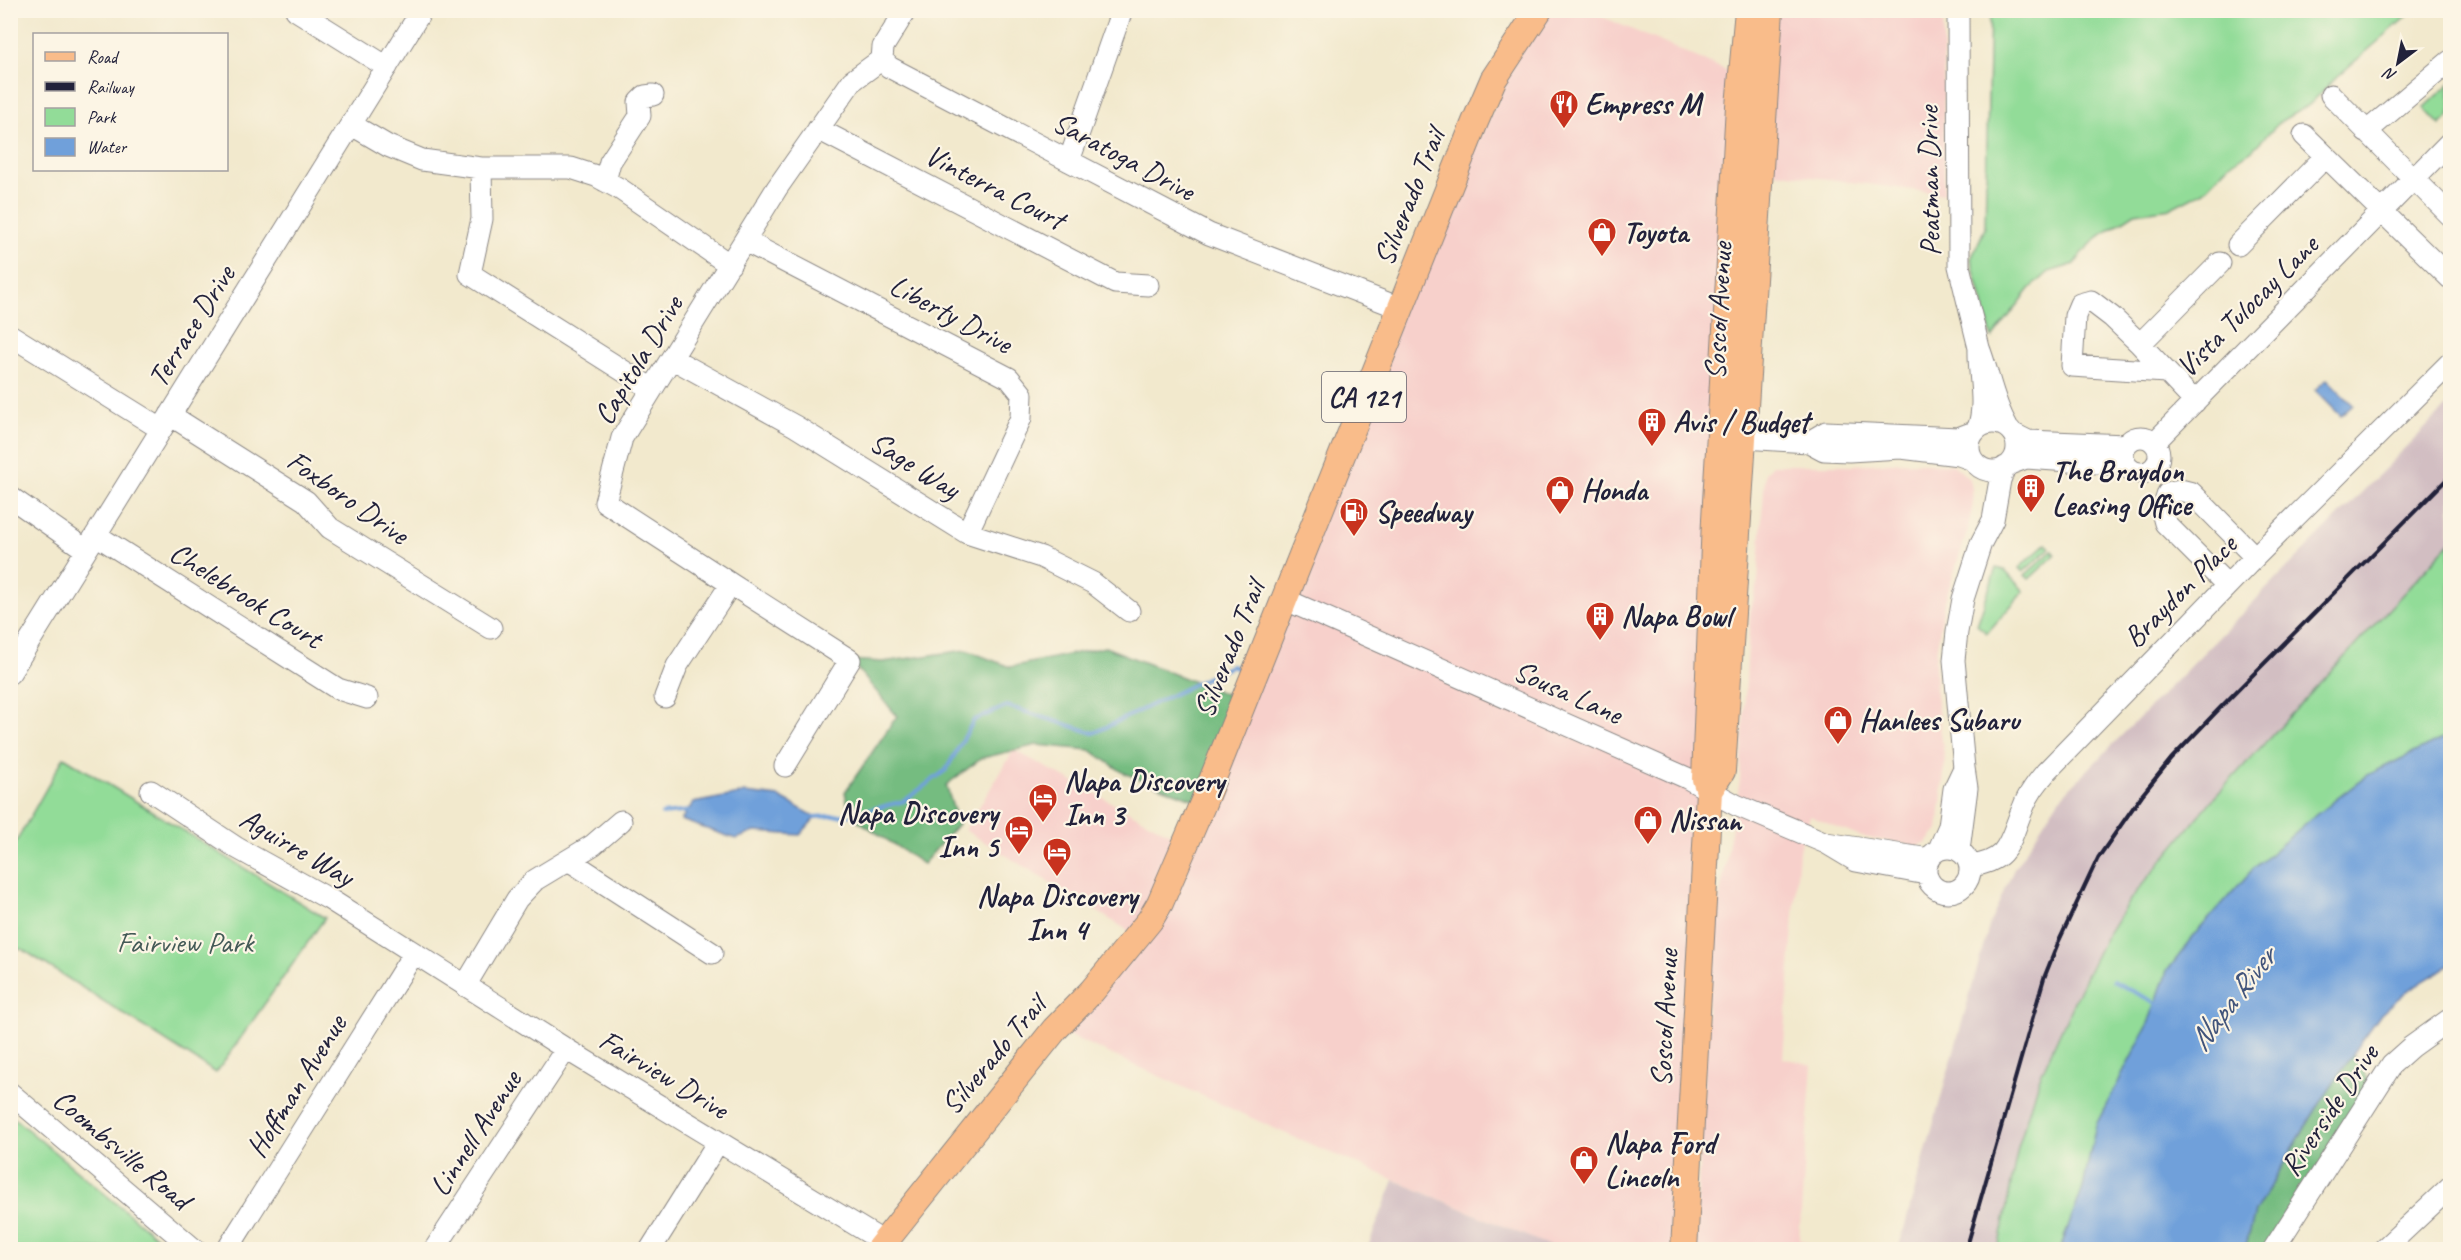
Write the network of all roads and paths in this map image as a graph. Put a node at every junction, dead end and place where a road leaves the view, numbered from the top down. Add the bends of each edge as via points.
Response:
1 (296, 10) edge
2 (422, 10) edge
3 (906, 10) edge
4 (1539, 10) edge
5 (1748, 10) edge
6 (1770, 10) edge
7 (1958, 10) edge
8 (1115, 13) edge
9 (882, 59) junction
10 (2451, 61) edge
11 (387, 67) junction
12 (653, 95) dead end
13 (2331, 95) dead end
14 (352, 125) junction
15 (818, 129) junction
16 (2366, 132) junction
17 (2304, 135) dead end
18 (2451, 142) edge
19 (2325, 157) junction
20 (1069, 161) junction
21 (481, 168) junction
22 (2414, 179) junction
23 (605, 181) junction
24 (2383, 212) junction
25 (2451, 215) edge
26 (745, 241) junction
27 (2238, 245) dead end
28 (2220, 263) dead end
29 (730, 266) junction
30 (2451, 278) edge
31 (1148, 285) dead end
32 (1400, 308) junction
33 (10, 335) edge
34 (2140, 344) junction
35 (1979, 348) junction
36 (673, 359) junction
37 (2451, 363) edge
38 (2166, 372) junction
39 (652, 390) junction
40 (2195, 402) junction
41 (165, 422) junction
42 (1976, 430) junction
43 (2011, 430) junction
44 (1733, 437) junction
45 (1809, 442) junction
46 (2154, 443) junction
47 (2126, 455) junction
48 (1975, 462) junction
49 (2008, 466) junction
50 (2151, 470) junction
51 (2168, 493) junction
52 (10, 497) edge
53 (967, 533) junction
54 (91, 543) junction
55 (1981, 543) junction
56 (2255, 557) junction
57 (731, 584) junction
58 (2227, 585) junction
59 (1284, 599) junction
60 (1129, 611) dead end
61 (491, 628) dead end
62 (10, 673) edge
63 (665, 697) dead end
64 (367, 698) dead end
65 (785, 766) dead end
66 (151, 791) dead end
67 (1709, 791) junction
68 (621, 821) dead end
69 (1945, 860) junction
70 (570, 861) junction
71 (414, 953) junction
72 (712, 953) dead end
73 (465, 986) junction
74 (2451, 1019) edge
75 (566, 1048) junction
76 (10, 1093) edge
77 (718, 1142) junction
78 (2451, 1187) edge
79 (881, 1246) edge
80 (195, 1250) edge
81 (227, 1250) edge
82 (434, 1250) edge
83 (650, 1250) edge
84 (1684, 1250) edge
85 (2272, 1250) edge
86 (2383, 1250) edge

1 - 11 street
2 - 11 street, Terrace Drive
3 - 9 street via 883,47
4 - 32 main road, Silverado Trail / CA 121 via 1493,80
5 - 44 main road, Soscol Avenue via 1739,106
6 - 44 main road, Soscol Avenue
7 - 35 street, Peatman Drive via 1959,266
8 - 20 street
9 - 15 street, Capitola Drive via 852,81
9 - 20 street, Saratoga Drive via 889,67
10 - 16 street
11 - 14 street, Terrace Drive
12 - 23 street via 639,102 640,116 610,162
13 - 16 street
14 - 21 street via 422,160
14 - 41 street, Terrace Drive
15 - 26 street, Capitola Drive
15 - 31 street, Vinterra Court via 1115,283
16 - 22 street
17 - 19 street
18 - 22 street, Vista Tulocay Lane
19 - 24 street
19 - 27 street
20 - 32 street, Saratoga Drive via 1209,234
21 - 23 street via 571,168
21 - 39 street via 482,219 470,274
22 - 24 street, Vista Tulocay Lane
22 - 25 street
23 - 29 street
24 - 30 street
24 - 40 street, Vista Tulocay Lane
26 - 29 street, Capitola Drive
26 - 53 street, Liberty Drive via 1009,378 1022,394 1021,418
28 - 34 street
29 - 36 street, Capitola Drive
32 - 59 main road, Silverado Trail / CA 121
33 - 41 street, Foxboro Drive
34 - 38 street
34 - 38 street via 2096,303 2084,302 2077,309 2072,366
35 - 42 street, Peatman Drive via 1983,413
35 - 43 street, Peatman Drive via 1998,412
36 - 39 street, Capitola Drive
36 - 53 street, Sage Way via 795,426
37 - 56 street, Braydon Place
38 - 40 street
39 - 57 street, Capitola Drive via 622,438 605,502
40 - 46 street, Vista Tulocay Lane
41 - 54 street, Terrace Drive
41 - 61 street, Foxboro Drive via 306,501 330,528
42 - 43 street via 1991,423
42 - 45 street via 1958,438 1826,432
42 - 48 street, Peatman Drive via 1969,446
43 - 47 street via 2028,441
43 - 49 street, Peatman Drive via 2017,450
44 - 45 street
44 - 67 main road, Soscol Avenue via 1709,651 1705,779
45 - 48 street via 1824,450 1901,448 1959,454
46 - 47 street via 2142,438 2130,441
46 - 50 street via 2158,457
47 - 49 street via 2026,458
47 - 50 street via 2135,472
48 - 49 street via 1990,470
48 - 55 street, Peatman Drive via 1984,483
49 - 55 street, Peatman Drive via 2000,480 1993,520
50 - 51 street
51 - 56 street via 2192,493
51 - 58 street via 2162,512 2165,523
52 - 54 street, Chelebrook Court
53 - 60 street, Sage Way via 1041,557 1093,583
54 - 62 street, Terrace Drive
54 - 64 street, Chelebrook Court via 338,689
55 - 69 street, Peatman Drive via 1963,599 1954,660 1967,788
56 - 58 street, Braydon Place
57 - 63 street via 677,666
57 - 65 street via 850,660
58 - 69 street, Braydon Place via 2046,772 2027,799 2001,855 1985,864
59 - 67 street, Sousa Lane
59 - 79 main road, Silverado Trail / CA 121 via 1191,834 1155,911
66 - 71 street, Aguirre Way via 237,848 329,899
67 - 69 street, Sousa Lane via 1826,843
67 - 84 main road, Soscol Avenue
68 - 70 street
70 - 72 street
70 - 73 street via 534,880 518,899
71 - 73 street, Fairview Drive
71 - 81 street, Hoffman Avenue
73 - 75 street, Fairview Drive
74 - 85 street, Riverside Drive via 2392,1064
75 - 77 street, Fairview Drive
75 - 82 street, Linnell Avenue
76 - 80 street, Coombsville Road
77 - 79 street, Fairview Drive
77 - 83 street
78 - 86 street

